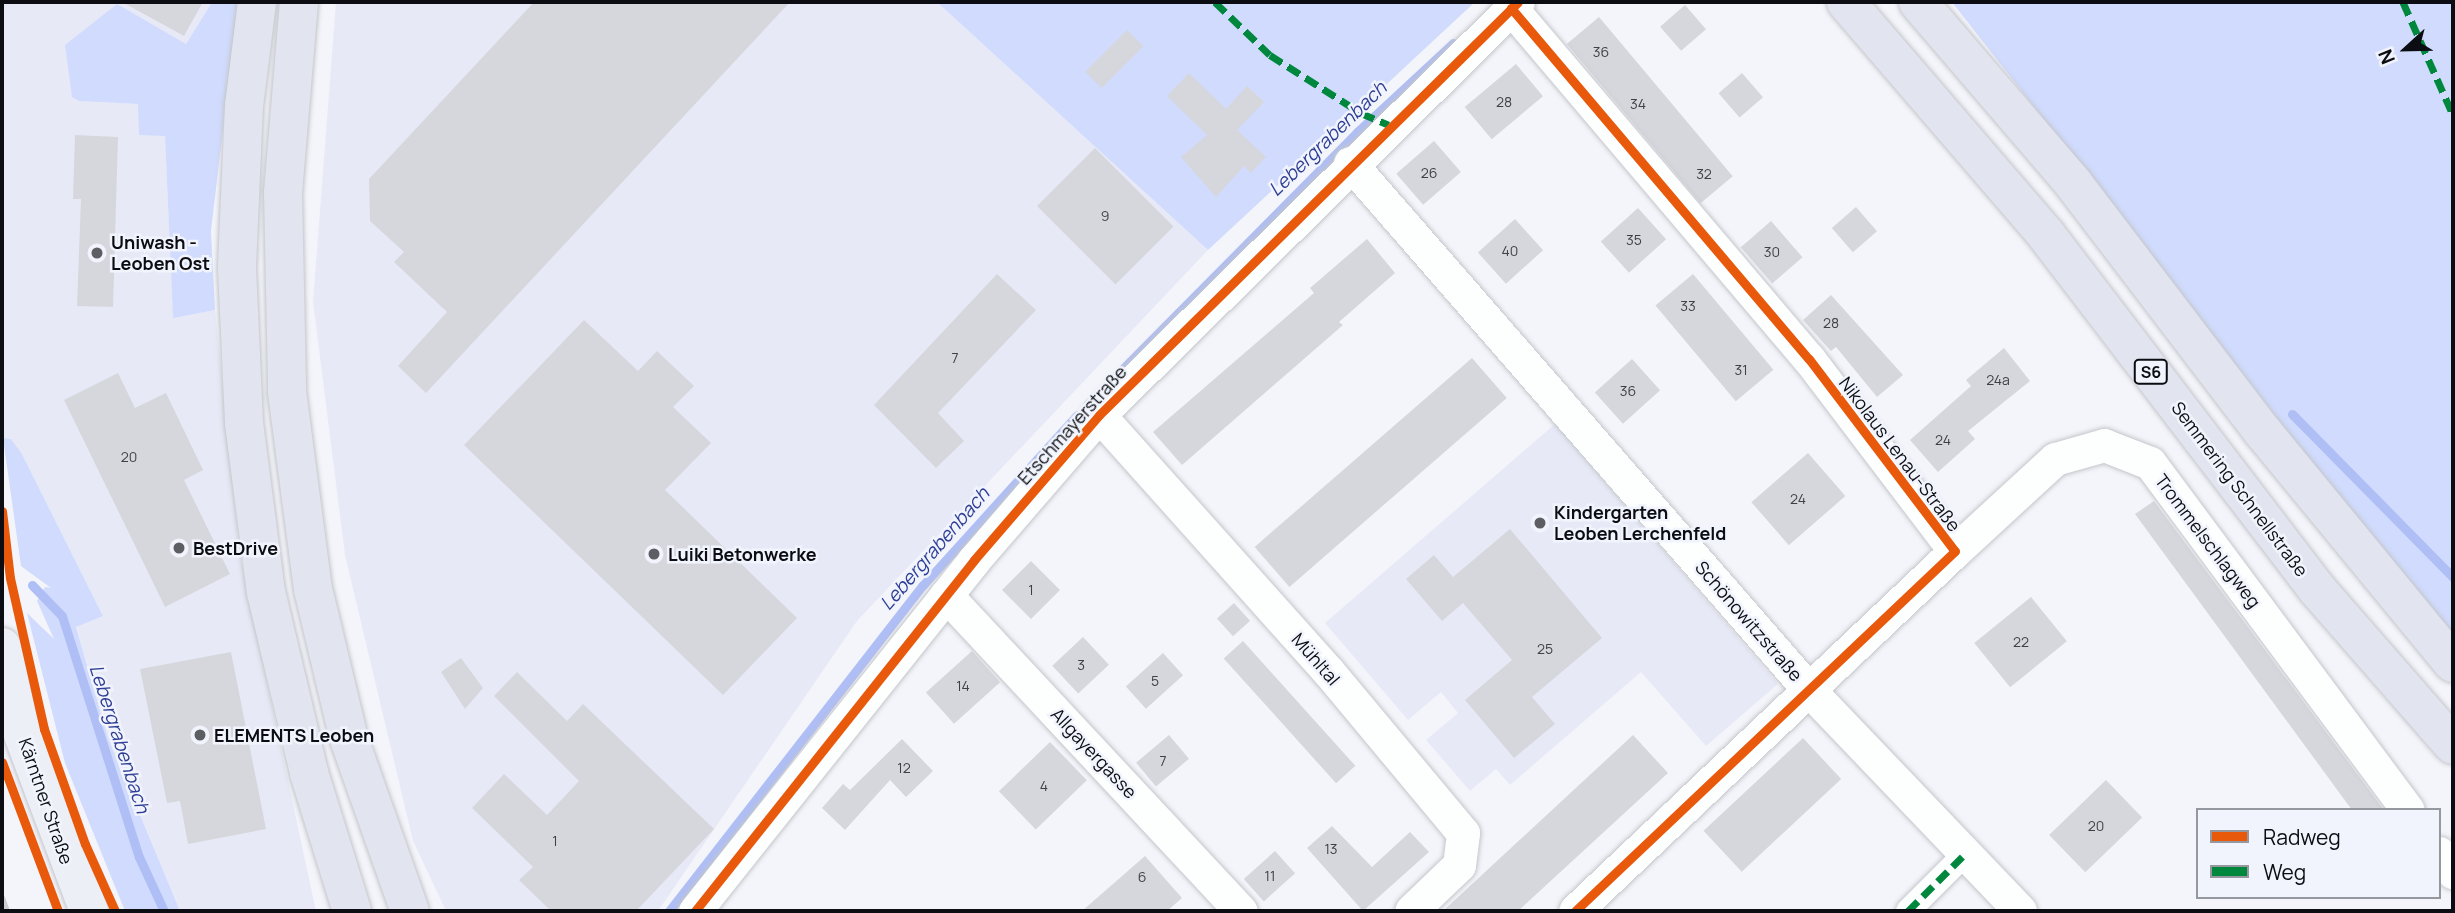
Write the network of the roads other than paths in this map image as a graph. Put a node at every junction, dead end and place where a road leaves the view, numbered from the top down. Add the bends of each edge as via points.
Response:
1 (257, 2) edge
2 (1846, 2) edge
3 (1918, 2) edge
4 (1515, 5) edge
5 (301, 12) edge
6 (1350, 163) junction
7 (1099, 415) junction
8 (1955, 551) junction
9 (946, 595) junction
10 (2, 648) edge
11 (2453, 663) edge
12 (1810, 691) junction
13 (2453, 745) edge
14 (2406, 808) edge
15 (1966, 853) junction
16 (2441, 856) edge
17 (2453, 872) edge
18 (89, 911) edge
19 (352, 911) edge
20 (410, 911) edge
21 (695, 911) edge
22 (1241, 911) edge
23 (1411, 911) edge
24 (1576, 911) edge
25 (1908, 911) edge
26 (2020, 911) edge

1 - 19 highway via 244,106 237,268 244,423 266,593 309,774
2 - 13 highway, Semmering Schnellstraße / S6 via 2047,236 2316,588
3 - 11 highway via 2073,183 2263,432
4 - 6 street, Etschmayerstraße
4 - 8 street, Nikolaus Lenau-Straße via 1809,359
5 - 20 highway via 283,193 287,392 316,603 349,739
6 - 7 street, Etschmayerstraße
6 - 12 street, Schönowitzstraße
7 - 9 street, Etschmayerstraße
7 - 23 street, Mühltal via 1328,671 1463,833 1459,865
8 - 12 street, Nikolaus Lenau-Straße
8 - 14 street, Trommelschlagweg via 2055,459 2104,445 2150,463
9 - 21 street, Etschmayerstraße
9 - 22 street, Allgayergasse
10 - 18 main road, Kärntner Straße via 27,748
12 - 15 street, Schönowitzstraße
12 - 24 street, Nikolaus Lenau-Straße
15 - 25 street
15 - 26 street, Schönowitzstraße
16 - 17 street

